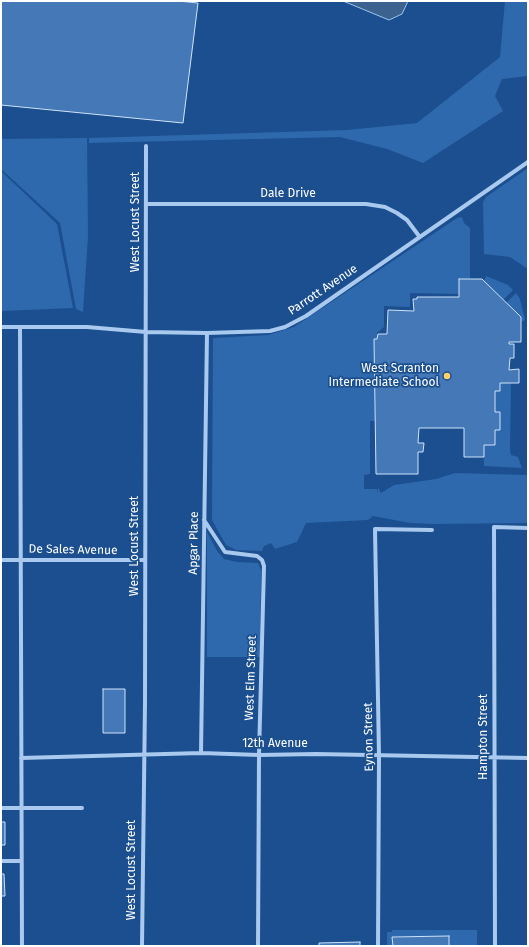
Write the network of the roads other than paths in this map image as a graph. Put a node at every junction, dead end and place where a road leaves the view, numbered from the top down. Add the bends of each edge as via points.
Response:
1 (146, 146) dead end
2 (528, 162) edge
3 (146, 204) junction
4 (419, 236) junction
5 (1, 327) edge
6 (20, 327) junction
7 (146, 332) junction
8 (208, 333) junction
9 (204, 520) junction
10 (528, 528) edge
11 (432, 530) dead end
12 (21, 559) junction
13 (1, 560) edge
14 (145, 560) junction
15 (201, 753) junction
16 (143, 754) junction
17 (259, 755) junction
18 (379, 756) junction
19 (21, 758) junction
20 (494, 758) junction
21 (528, 758) edge
22 (1, 808) edge
23 (20, 808) junction
24 (82, 808) dead end
25 (1, 861) edge
26 (21, 861) junction
27 (22, 946) edge
28 (142, 946) edge
29 (258, 946) edge
30 (378, 946) edge
31 (495, 946) edge

1 - 3 street, West Locust Street
2 - 4 street, Parrott Avenue
3 - 4 street, Dale Drive via 366,204 385,207 397,213 407,220
3 - 7 street, West Locust Street
4 - 8 street, Parrott Avenue via 306,316 285,326 264,331
5 - 6 street, Parrott Avenue
6 - 7 street, Parrott Avenue via 87,327
6 - 12 street
7 - 8 street, Parrott Avenue
7 - 14 street, West Locust Street
8 - 9 street, Apgar Place
9 - 15 street, Apgar Place
9 - 17 street, West Elm Street via 225,552 257,556 264,566
10 - 20 street, Hampton Street via 494,527
11 - 18 street, Eynon Street via 375,529
12 - 13 street, De Sales Avenue
12 - 14 street, De Sales Avenue
12 - 19 street
14 - 16 street, West Locust Street
15 - 16 street, 12th Avenue
15 - 17 street, 12th Avenue
16 - 19 street, 12th Avenue
16 - 28 street, West Locust Street
17 - 18 street, 12th Avenue
17 - 29 street, West Elm Street
18 - 20 street, 12th Avenue
18 - 30 street, Eynon Street
19 - 23 street
20 - 21 street, 12th Avenue
20 - 31 street, Hampton Street
22 - 23 street
23 - 24 street
23 - 26 street
25 - 26 street
26 - 27 street

